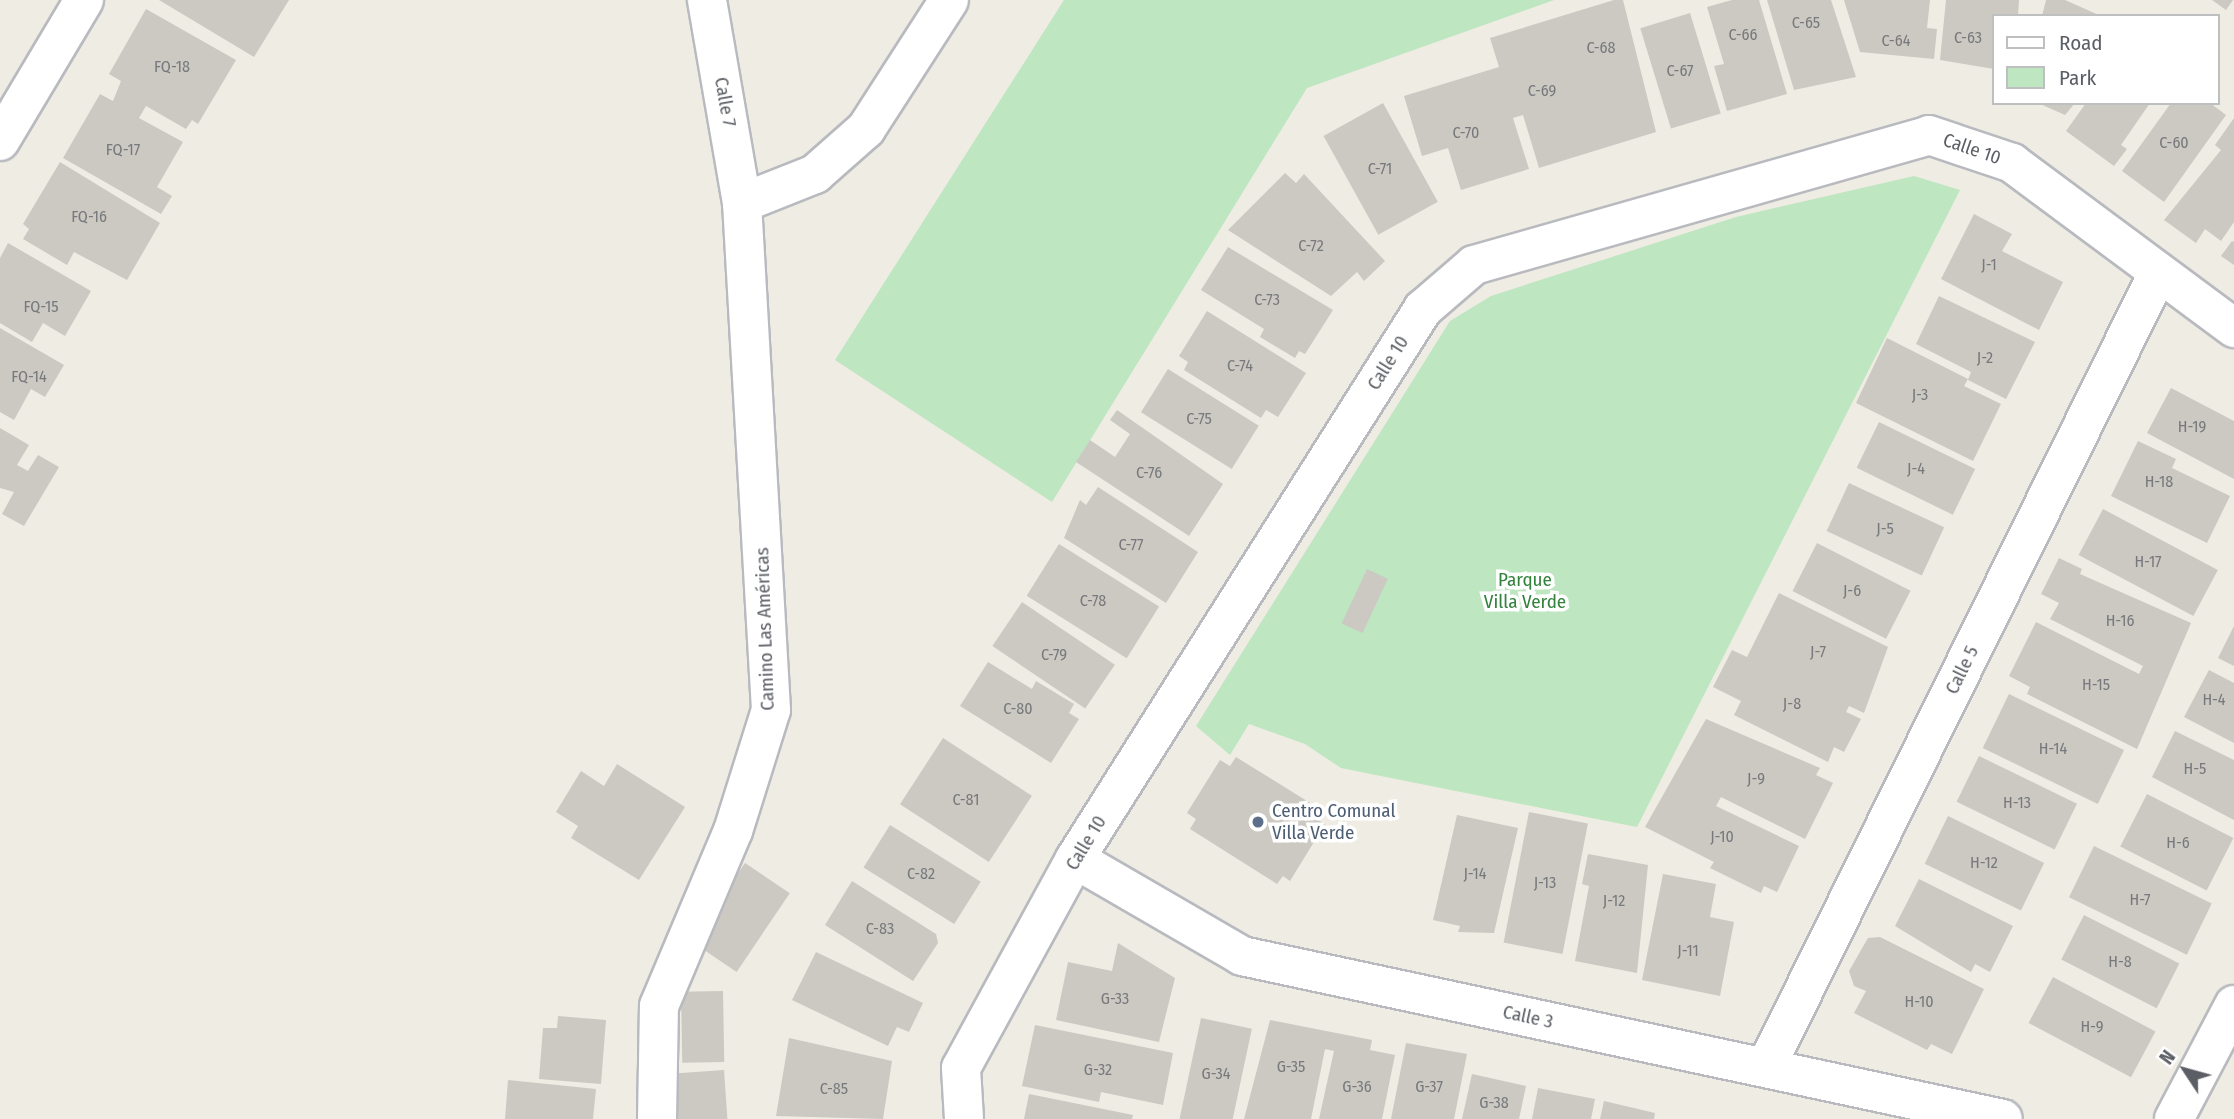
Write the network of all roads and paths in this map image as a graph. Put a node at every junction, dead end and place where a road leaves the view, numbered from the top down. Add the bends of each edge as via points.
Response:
1 (83, 0) edge
2 (707, 0) edge
3 (949, 0) edge
4 (0, 141) edge
5 (742, 203) junction
6 (2158, 273) junction
7 (2234, 328) edge
8 (1075, 859) junction
9 (2234, 1005) edge
10 (1766, 1067) junction
11 (657, 1119) edge
12 (964, 1119) edge
13 (2003, 1119) edge
14 (2174, 1119) edge

1 - 4 street
2 - 5 street, Calle 7
3 - 5 street via 866,129 815,174
5 - 11 street, Camino Las Américas via 771,709 733,831 659,1006
6 - 7 street, Calle 10
6 - 8 street, Calle 10 via 2012,163 1929,135 1474,265 1423,309
6 - 10 street, Calle 5
8 - 10 street, Calle 3 via 1242,956
8 - 12 street, Calle 10 via 961,1068
9 - 14 street
10 - 13 street, Calle 3

